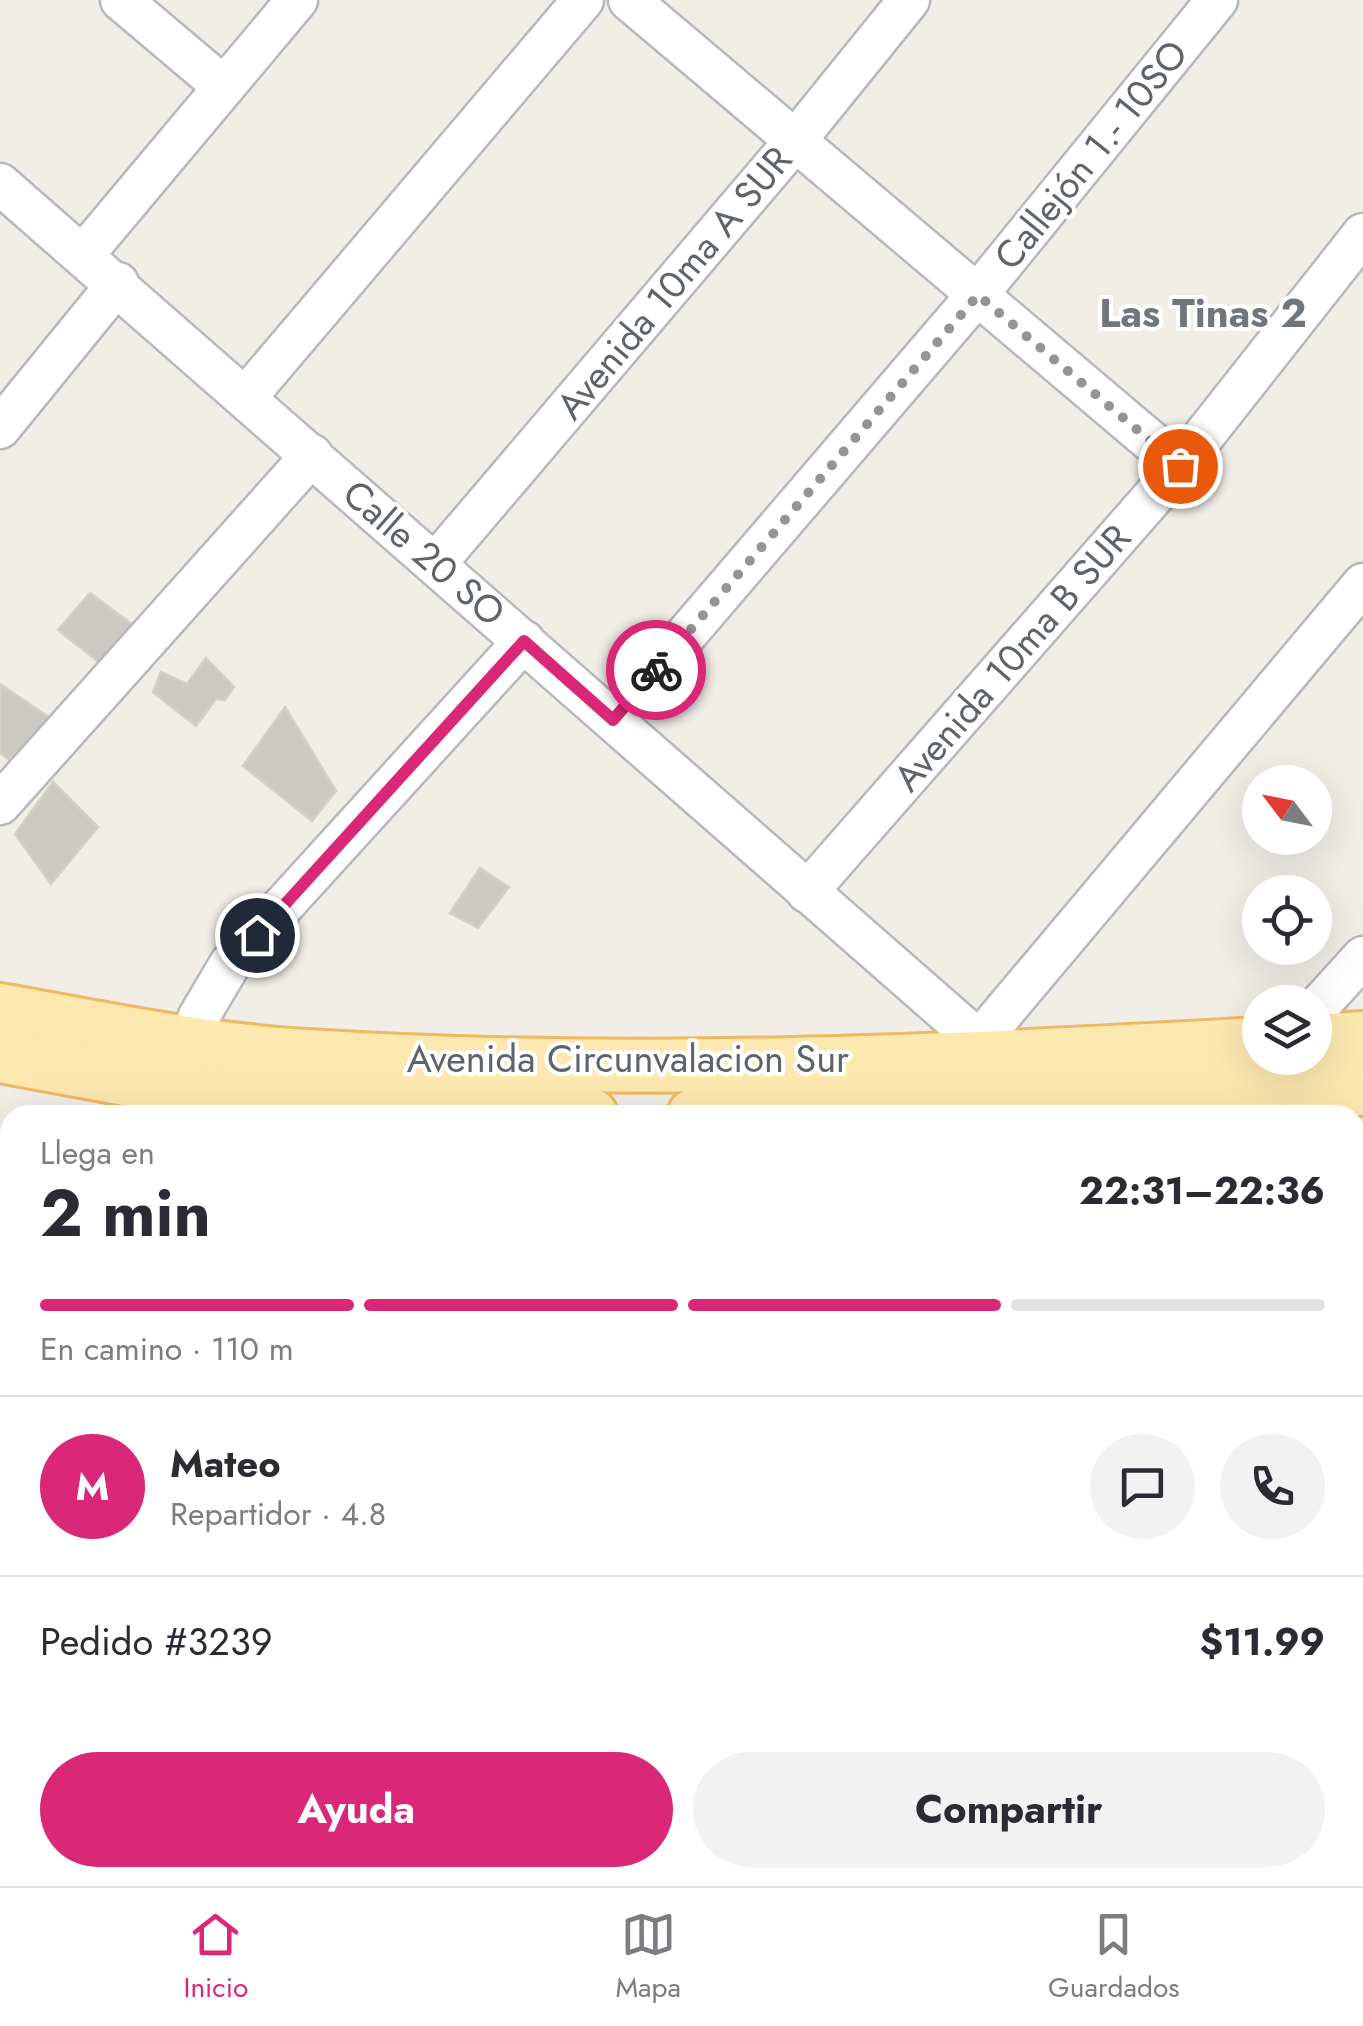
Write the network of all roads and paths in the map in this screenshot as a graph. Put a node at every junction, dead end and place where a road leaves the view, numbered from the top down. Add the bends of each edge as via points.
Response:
1 (121, 0) edge
2 (297, 0) edge
3 (582, 0) edge
4 (629, 0) edge
5 (909, 0) edge
6 (1218, 0) edge
7 (224, 87) junction
8 (795, 141) junction
9 (0, 184) edge
10 (1363, 234) edge
11 (84, 254) junction
12 (118, 283) junction
13 (978, 295) junction
14 (246, 396) junction
15 (0, 428) edge
16 (312, 454) junction
17 (1180, 466) junction
18 (436, 563) junction
19 (1363, 584) edge
20 (524, 641) junction
21 (613, 720) junction
22 (7, 783) edge
23 (807, 892) junction
24 (1363, 957) edge
25 (1332, 991) edge
26 (0, 1010) edge
27 (1363, 1038) edge
28 (1332, 1039) edge
29 (1242, 1045) edge
30 (0, 1056) edge
31 (983, 1067) junction
32 (1242, 1074) edge
33 (1284, 1075) edge
34 (195, 1084) edge
35 (1363, 1089) edge
36 (344, 1105) edge
37 (754, 1105) edge

1 - 7 street
2 - 7 street
3 - 14 street
4 - 8 street
5 - 8 street, Avenida 10ma A SUR
6 - 13 street, Callejón 1.- 10SO
7 - 11 street
8 - 13 street
8 - 18 street, Avenida 10ma A SUR
9 - 11 street, Calle 20 SO
10 - 17 street, Avenida 10ma B SUR
11 - 12 street, Calle 20 SO
12 - 14 street, Calle 20 SO
12 - 15 street
13 - 17 street
13 - 21 street, Callejón 1.- 10SO
14 - 16 street, Calle 20 SO
16 - 18 street, Calle 20 SO
16 - 22 street
17 - 23 street, Avenida 10ma B SUR
18 - 20 street, Calle 20 SO
19 - 31 street
20 - 21 street, Calle 20 SO
20 - 34 street via 230,964 198,1018
21 - 23 street, Calle 20 SO
23 - 31 street, Calle 20 SO
24 - 25 street
26 - 34 main road, Avenida Circunvalacion Sur
27 - 28 main road
29 - 31 main road, Avenida Circunvalacion Sur
30 - 34 main road, Avenida Circunvalacion Sur
31 - 32 main road, Avenida Circunvalacion Sur
31 - 34 main road, Avenida Circunvalacion Sur via 306,1056
31 - 37 main road, Avenida Circunvalacion Sur
33 - 35 main road, Avenida Circunvalacion Sur
34 - 36 main road, Avenida Circunvalacion Sur

